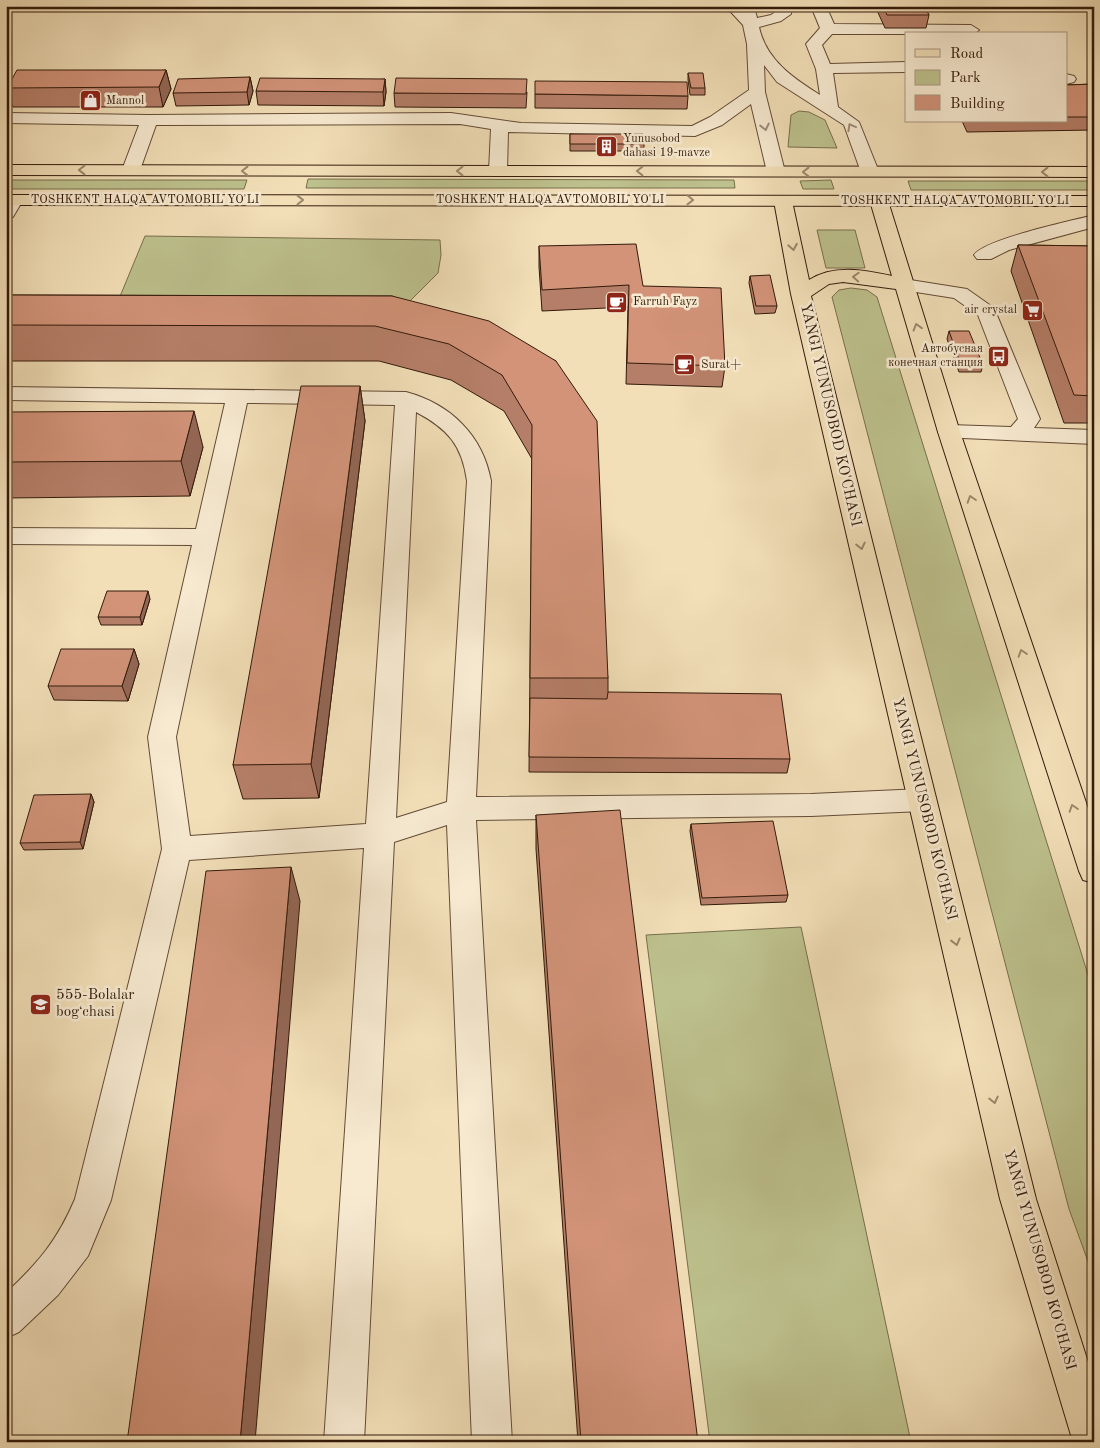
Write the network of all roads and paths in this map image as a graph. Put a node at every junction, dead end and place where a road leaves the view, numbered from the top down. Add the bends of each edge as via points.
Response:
1 (733, 6) edge
2 (748, 6) edge
3 (785, 6) edge
4 (818, 6) edge
5 (751, 24) junction
6 (828, 30) junction
7 (971, 30) dead end
8 (755, 44) junction
9 (905, 67) edge
10 (824, 70) junction
11 (757, 92) junction
12 (830, 107) junction
13 (6, 118) edge
14 (149, 120) junction
15 (500, 126) junction
16 (6, 170) edge
17 (131, 170) junction
18 (278, 171) junction
19 (498, 171) junction
20 (776, 172) junction
21 (870, 172) junction
22 (1094, 172) edge
23 (270, 200) junction
24 (783, 201) junction
25 (879, 201) junction
26 (1094, 201) edge
27 (9, 204) edge
28 (1094, 221) edge
29 (984, 255) dead end
30 (904, 285) junction
31 (801, 294) junction
32 (6, 393) edge
33 (237, 398) junction
34 (406, 399) junction
35 (949, 432) junction
36 (1017, 435) junction
37 (1094, 437) edge
38 (6, 536) edge
39 (206, 538) junction
40 (922, 800) junction
41 (461, 810) junction
42 (379, 835) junction
43 (177, 849) junction
44 (1094, 871) edge
45 (6, 1320) edge
46 (344, 1442) edge
47 (492, 1442) edge
48 (1093, 1442) edge

1 - 5 street
2 - 5 street
3 - 5 street via 786,11 776,18
4 - 6 street
5 - 8 street
6 - 7 street
6 - 10 street via 814,44
8 - 11 street
8 - 12 street via 783,79
9 - 10 street
10 - 12 street
11 - 15 street via 716,121 695,130
11 -> 20 street
21 -> 12 street via 851,122
13 - 14 street
14 - 15 street via 451,118 474,119
14 - 17 street
15 - 19 street
17 -> 16 main road, TOSHKENT HALQA AVTOMOBIL YO'LI
18 -> 17 main road, TOSHKENT HALQA AVTOMOBIL YO'LI
19 -> 18 main road, TOSHKENT HALQA AVTOMOBIL YO'LI
18 - 23 main road
20 -> 19 main road, TOSHKENT HALQA AVTOMOBIL YO'LI
21 -> 20 main road, TOSHKENT HALQA AVTOMOBIL YO'LI
20 - 24 main road, YANGI YUNUSOBOD KO'CHASI
22 -> 21 main road, TOSHKENT HALQA AVTOMOBIL YO'LI
21 - 25 main road
23 -> 24 main road, TOSHKENT HALQA AVTOMOBIL YO'LI
23 - 27 main road, TOSHKENT HALQA AVTOMOBIL YO'LI
24 - 25 main road, TOSHKENT HALQA AVTOMOBIL YO'LI
24 -> 31 main road, YANGI YUNUSOBOD KO'CHASI
25 - 26 main road, TOSHKENT HALQA AVTOMOBIL YO'LI
25 - 30 main road
28 - 29 street via 1002,246
30 -> 31 main road via 878,278 850,276 826,279
35 -> 30 main road
30 - 36 street via 960,293 987,312 1029,419
31 -> 40 main road, YANGI YUNUSOBOD KO'CHASI
32 - 33 street
33 - 34 street
33 - 39 street
34 - 41 street via 439,414 451,424 475,456 478,468
34 - 42 street
35 - 36 street
44 -> 35 main road
36 - 37 street
38 - 39 street
39 - 43 street via 162,737
40 - 41 street via 810,805
40 -> 48 main road, YANGI YUNUSOBOD KO'CHASI via 1018,1199
41 - 42 street
41 - 47 street
42 - 43 street
42 - 46 street
43 - 45 street via 93,1200 74,1243 45,1282

